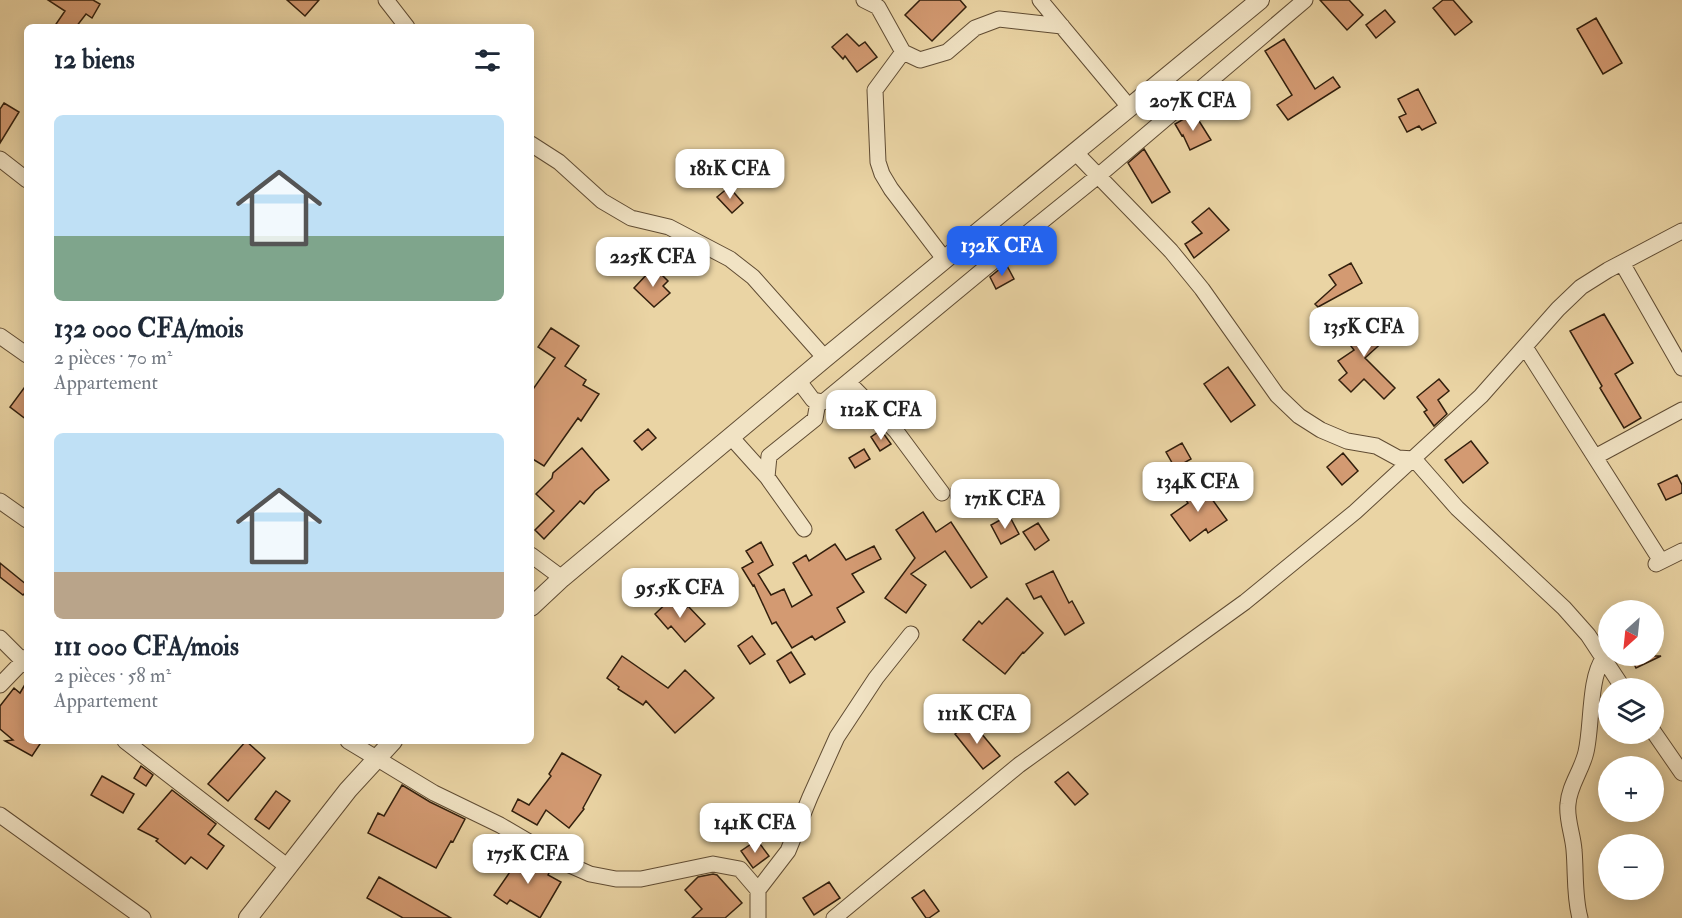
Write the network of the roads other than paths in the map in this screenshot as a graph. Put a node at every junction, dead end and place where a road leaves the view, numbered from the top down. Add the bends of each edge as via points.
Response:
1 (387, 0) edge
2 (864, 0) edge
3 (1041, 0) edge
4 (1260, 0) edge
5 (1305, 0) edge
6 (405, 24) edge
7 (1062, 26) junction
8 (903, 52) junction
9 (1130, 108) junction
10 (534, 146) edge
11 (1075, 152) junction
12 (0, 159) edge
13 (1098, 176) junction
14 (24, 178) edge
15 (1682, 231) edge
16 (945, 260) junction
17 (1622, 263) junction
18 (0, 336) edge
19 (1525, 347) junction
20 (24, 353) edge
21 (825, 358) junction
22 (1682, 368) edge
23 (798, 380) junction
24 (849, 382) junction
25 (818, 402) junction
26 (1682, 410) edge
27 (731, 437) junction
28 (1594, 457) junction
29 (1414, 459) junction
30 (767, 477) junction
31 (942, 493) dead end
32 (0, 501) edge
33 (24, 518) edge
34 (804, 529) dead end
35 (1682, 551) edge
36 (534, 557) edge
37 (562, 578) junction
38 (534, 604) edge
39 (911, 634) dead end
40 (0, 638) edge
41 (1598, 649) edge
42 (24, 659) edge
43 (24, 663) edge
44 (1599, 666) edge
45 (0, 685) edge
46 (129, 744) edge
47 (352, 744) edge
48 (390, 744) edge
49 (1662, 744) edge
50 (375, 759) junction
51 (1682, 773) edge
52 (0, 815) edge
53 (288, 867) junction
54 (758, 890) junction
55 (126, 913) edge
56 (143, 918) edge
57 (248, 918) edge
58 (758, 918) edge
59 (834, 918) edge
60 (1580, 918) edge

1 - 6 street
2 - 8 street via 878,7
3 - 7 street
4 - 9 street
5 - 13 street
7 - 8 street via 999,19 975,28 947,52 920,60
7 - 9 street
8 - 16 street via 875,90 878,162 903,207
9 - 11 street
10 - 21 street via 559,162 602,201 631,218 669,227 730,259 753,277
11 - 13 street
11 - 16 street
12 - 14 street
13 - 24 street
13 - 29 street via 1171,251 1277,394 1299,416 1347,441 1376,446 1398,458
15 - 17 street
16 - 21 street
17 - 19 street via 1581,287
17 - 22 street
18 - 20 street
19 - 28 street
19 - 29 street via 1481,396
21 - 23 street
23 - 25 street
23 - 27 street
24 - 25 street
24 - 31 street via 896,431
25 - 30 street via 815,419 769,456
26 - 28 street
27 - 30 street
27 - 37 street
28 - 35 street via 1658,562
29 - 41 street via 1457,508 1564,608
29 - 59 street via 1245,602 1019,765
30 - 34 street
32 - 33 street
36 - 37 street
37 - 38 street
39 - 54 street via 837,737 788,851
40 - 42 street
43 - 45 street
44 - 60 street via 1586,754 1568,805
46 - 53 street
47 - 50 street
48 - 50 street
49 - 51 street
50 - 53 street
50 - 54 street via 590,874 641,879 713,864 740,869
52 - 55 street
53 - 57 street
54 - 58 street
55 - 56 street

